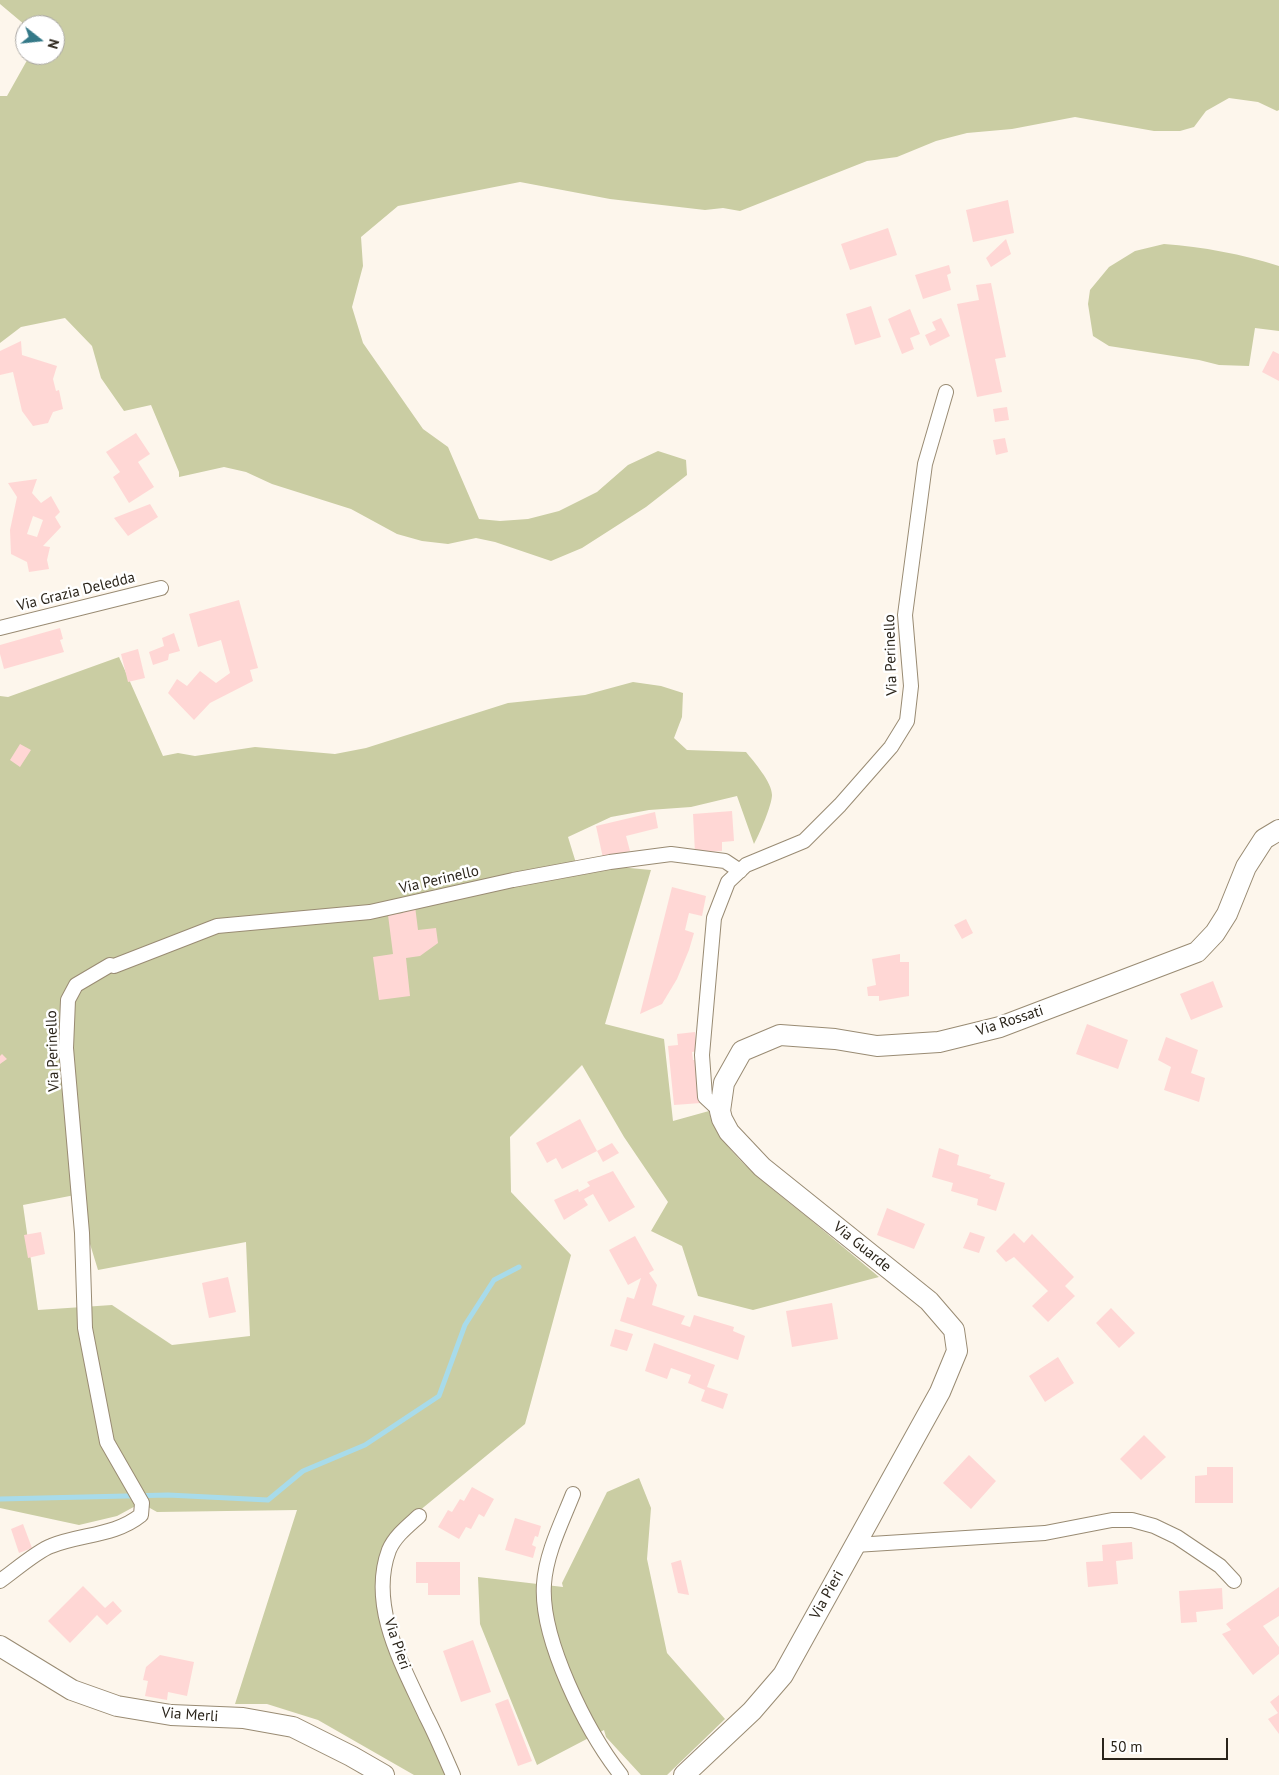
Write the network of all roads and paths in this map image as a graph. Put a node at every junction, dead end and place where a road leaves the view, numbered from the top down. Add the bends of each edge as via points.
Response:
1 (946, 392) dead end
2 (161, 588) dead end
3 (0, 628) edge
4 (1279, 830) edge
5 (740, 871) junction
6 (721, 1115) junction
7 (940, 1392) joint
8 (573, 1494) dead end
9 (419, 1516) dead end
10 (855, 1545) junction
11 (0, 1581) edge
12 (1234, 1581) dead end
13 (0, 1646) edge
14 (384, 1775) edge
15 (453, 1775) edge
16 (621, 1775) edge
17 (684, 1775) edge

1 - 5 street, Via Perinello via 925,464 905,615 911,686 907,721 891,747 804,842 746,865
2 - 3 street, Via Grazia Deledda
4 - 6 street, Via Rossati via 1264,839 1246,866 1227,914 1197,952 1000,1027 938,1042 877,1046 780,1035 742,1050 724,1083
5 - 6 street, Via Perinello via 728,882 714,918 702,1055 705,1098
5 - 11 street, Via Perinello via 725,860 671,854 522,878 370,912 217,926 110,965 76,985 68,1000 66,1048 82,1233 85,1328 107,1442 142,1504 141,1515 131,1523 105,1532 50,1546
6 - 7 street, Via Guarde via 730,1132 762,1167 929,1301 954,1330 957,1351
7 - 10 street, Via Pieri
8 - 16 street via 549,1558 544,1585 547,1618 575,1698 590,1728
9 - 15 street, Via Pieri via 399,1534 390,1549 382,1592 403,1666
10 - 12 street via 1045,1533 1112,1520 1132,1520 1177,1537 1220,1566
10 - 17 street, Via Pieri via 783,1675 752,1711
13 - 14 street, Via Merli via 72,1690 117,1706 171,1715 243,1718 293,1727

